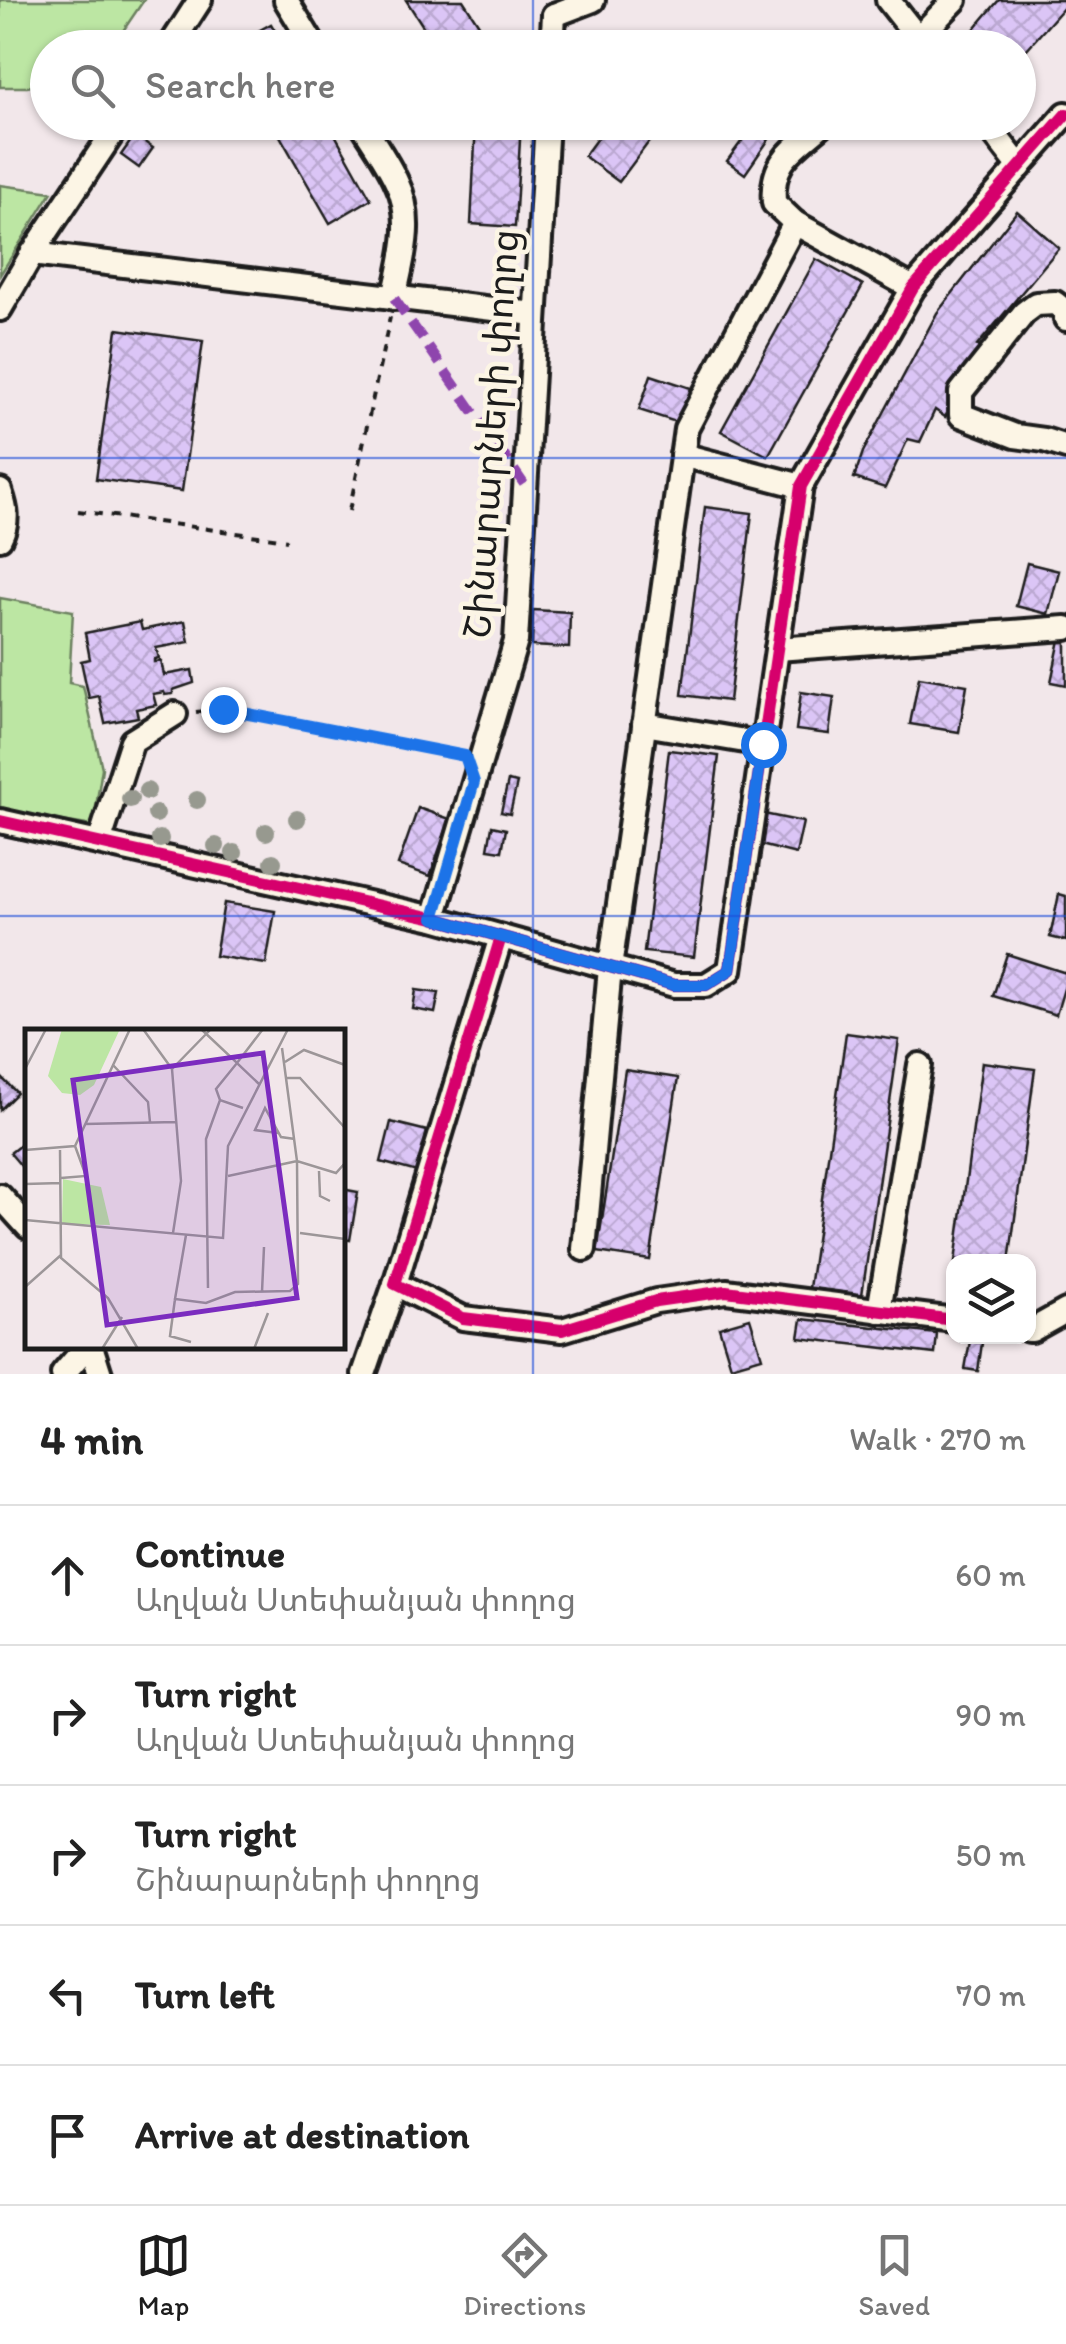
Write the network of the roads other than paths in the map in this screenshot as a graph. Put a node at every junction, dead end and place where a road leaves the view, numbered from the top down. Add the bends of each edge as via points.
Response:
1 (200, 0) edge
2 (286, 0) edge
3 (593, 0) edge
4 (888, 0) edge
5 (956, 0) edge
6 (550, 8) edge
7 (181, 30) edge
8 (304, 30) edge
9 (908, 30) edge
10 (929, 30) edge
11 (1066, 114) edge
12 (108, 140) edge
13 (372, 140) edge
14 (546, 140) edge
15 (805, 140) edge
16 (999, 140) edge
17 (1020, 167) junction
18 (796, 223) junction
19 (32, 254) junction
20 (913, 288) junction
21 (394, 298) junction
22 (0, 309) edge
23 (534, 314) junction
24 (1066, 319) edge
25 (1066, 447) edge
26 (682, 455) junction
27 (800, 486) junction
28 (0, 491) edge
29 (0, 538) edge
30 (1066, 628) edge
31 (777, 649) junction
32 (175, 714) road end
33 (644, 724) junction
34 (763, 744) junction
35 (0, 821) edge
36 (100, 843) junction
37 (434, 918) junction
38 (501, 938) junction
39 (610, 968) junction
40 (920, 1065) dead end
41 (0, 1196) edge
42 (25, 1224) edge
43 (584, 1249) dead end
44 (395, 1284) junction
45 (879, 1310) junction
46 (1066, 1311) edge
47 (946, 1319) edge
48 (1036, 1328) edge
49 (86, 1349) edge
50 (90, 1349) edge
51 (63, 1374) edge
52 (100, 1374) edge
53 (364, 1374) edge

1 - 7 street
2 - 8 street
3 - 6 street
4 - 9 street
5 - 10 street
11 - 17 street
12 - 19 street
13 - 21 street via 397,182 406,216
14 - 23 street, Շինարարների փողոց
15 - 18 street via 779,164 772,185 774,203
16 - 17 street
17 - 20 street
18 - 20 street
18 - 26 street via 686,429
19 - 21 street
19 - 22 street
20 - 27 street
21 - 23 street
23 - 37 street, Շինարարների փողոց via 516,641
24 - 25 street via 1055,303 1024,312 962,392 960,404 962,415
26 - 27 street
26 - 33 street
27 - 31 street
28 - 29 street via 7,512
30 - 31 street
31 - 34 street
32 - 36 street via 132,741
33 - 34 street
33 - 39 street
34 - 39 street via 730,970 706,985 674,985
35 - 36 street
36 - 37 street
37 - 38 street
38 - 39 street
38 - 44 street
39 - 43 street
40 - 45 street
41 - 42 street
44 - 45 street via 463,1318 562,1330 656,1301 726,1292
44 - 53 street
45 - 47 street
46 - 48 street
49 - 51 street
50 - 52 street

